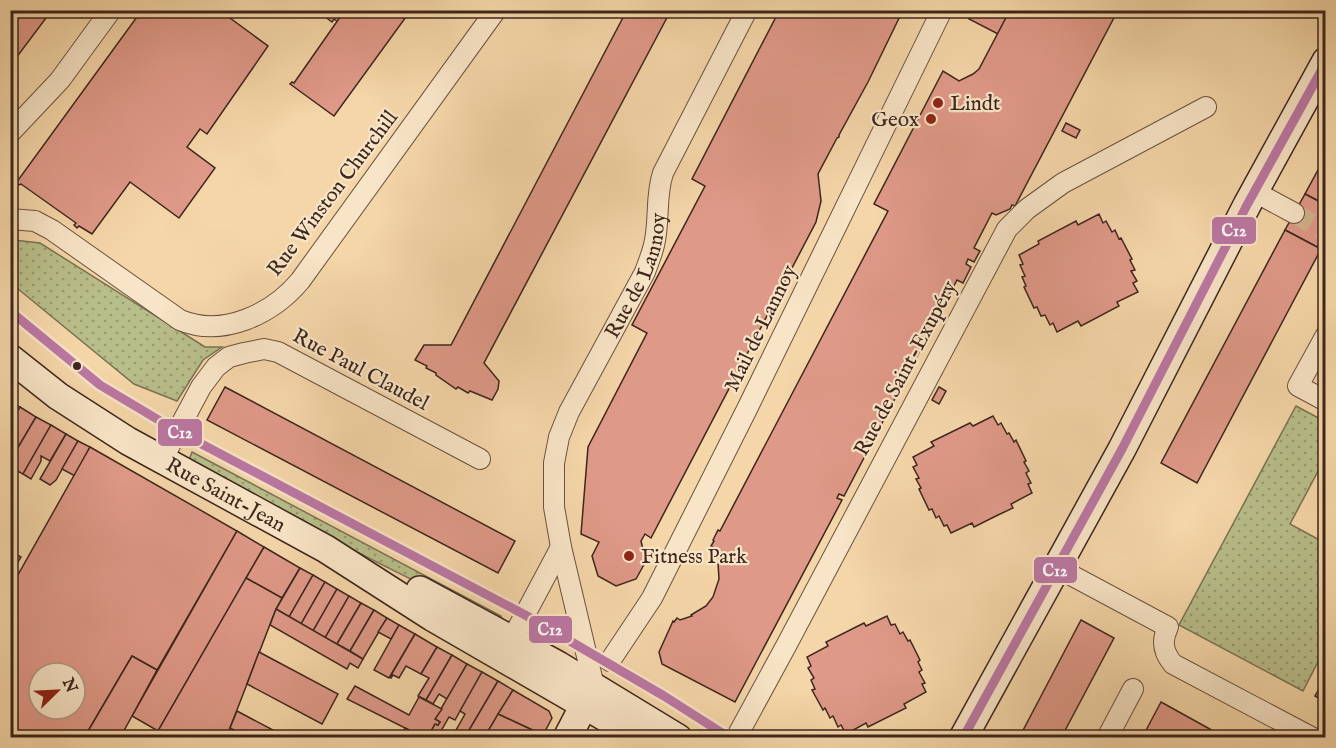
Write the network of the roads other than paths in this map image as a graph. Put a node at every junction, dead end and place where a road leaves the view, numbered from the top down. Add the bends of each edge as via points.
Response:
1 (111, 10) edge
2 (496, 10) edge
3 (747, 10) edge
4 (942, 10) edge
5 (1325, 62) edge
6 (1206, 107) dead end
7 (11, 131) edge
8 (1255, 192) junction
9 (1294, 213) tunnel mouth
10 (10, 219) edge
11 (1326, 335) edge
12 (10, 358) edge
13 (1326, 401) edge
14 (480, 459) dead end
15 (162, 460) junction
16 (561, 547) junction
17 (1056, 567) junction
18 (507, 648) junction
19 (610, 661) dead end
20 (1133, 689) dead end
21 (589, 695) junction
22 (567, 738) edge
23 (641, 738) edge
24 (678, 738) edge
25 (735, 738) edge
26 (963, 738) edge
27 (1107, 738) edge
28 (1313, 738) edge

1 - 7 street via 60,80
2 - 10 street, Rue Winston Churchill via 300,281 280,302 243,321 204,327 188,323 43,225
3 - 16 street, Rue de Lannoy via 663,173 654,245 645,272 559,437 554,464 554,507
4 - 19 street, Mail de Lannoy via 652,598
5 - 8 main road
6 - 25 street, Rue de Saint-Exupéry via 1056,187 1007,229
8 - 9 street
8 - 17 main road
11 - 13 street via 1298,386
12 - 15 main road, Rue Saint-Jean via 76,409
14 - 15 street, Rue Paul Claudel via 278,352 264,349 230,357 209,374
15 - 18 main road, Rue Saint-Jean via 326,549 416,588
16 - 18 street
16 - 21 street, Rue de Lannoy
17 - 26 main road
17 - 28 street via 1168,627 1163,645 1173,664
18 - 21 main road, Rue Saint-Jean
20 - 27 street
21 - 22 main road
21 - 23 main road
21 - 24 main road

